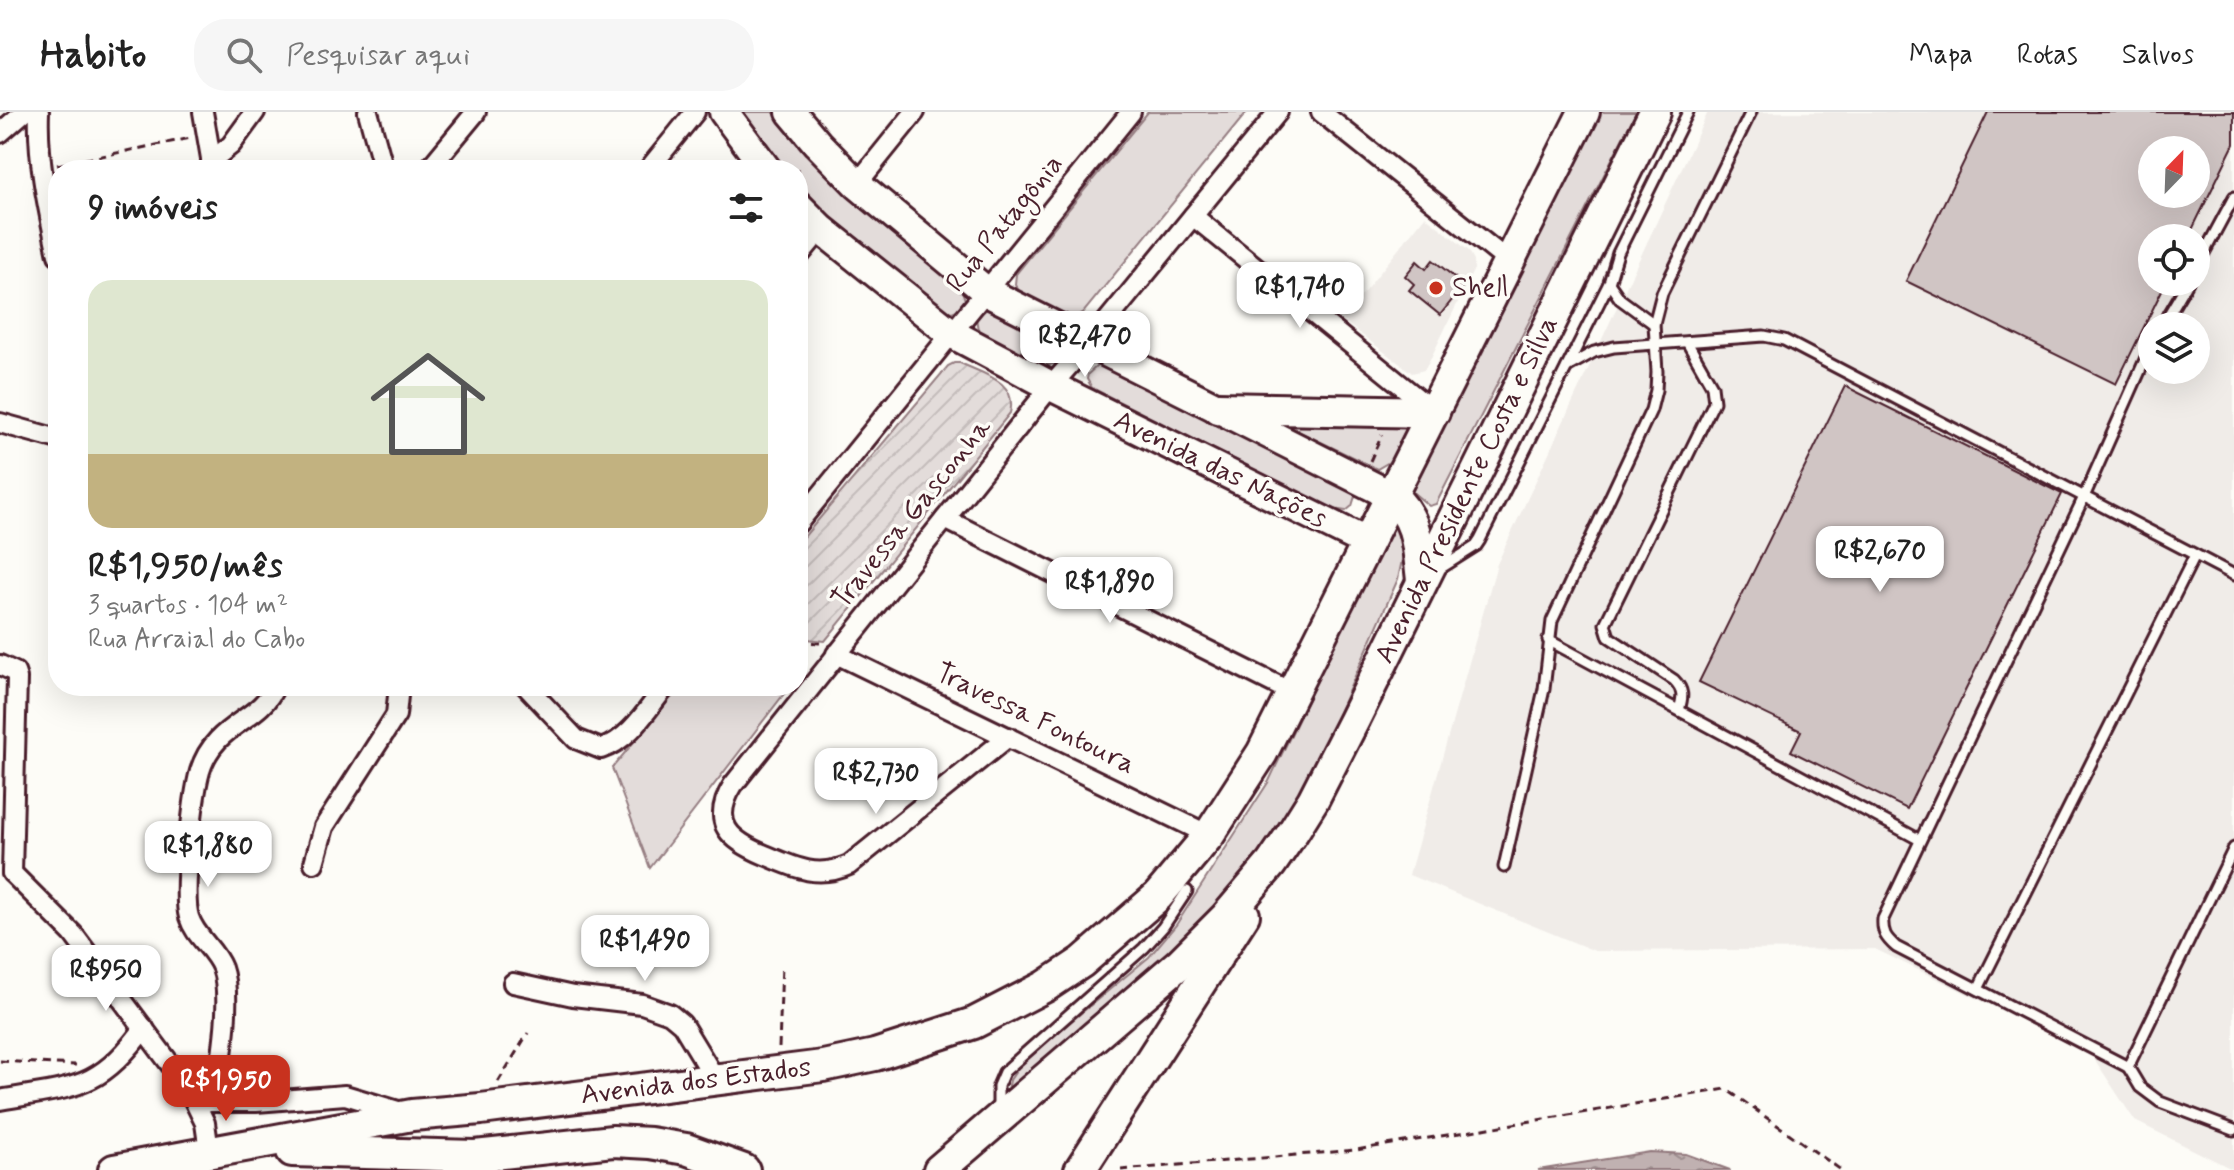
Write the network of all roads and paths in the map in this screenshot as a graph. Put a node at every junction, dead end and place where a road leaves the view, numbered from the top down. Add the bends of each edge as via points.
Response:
1 (24, 112) edge
2 (39, 112) edge
3 (203, 112) edge
4 (255, 112) edge
5 (368, 112) edge
6 (476, 112) edge
7 (695, 112) edge
8 (724, 112) edge
9 (791, 112) edge
10 (915, 112) edge
11 (1131, 112) edge
12 (1278, 112) edge
13 (1321, 112) edge
14 (1584, 112) edge
15 (1655, 112) edge
16 (1688, 112) edge
17 (1751, 112) edge
18 (0, 133) edge
19 (207, 135) junction
20 (82, 160) edge
21 (211, 160) edge
22 (217, 160) edge
23 (381, 160) edge
24 (436, 160) edge
25 (656, 160) edge
26 (760, 160) edge
27 (48, 167) edge
28 (42, 168) junction
29 (857, 184) junction
30 (2234, 197) edge
31 (48, 201) edge
32 (808, 216) edge
33 (1193, 216) junction
34 (821, 229) junction
35 (2210, 242) edge
36 (808, 245) edge
37 (1509, 262) junction
38 (1609, 283) junction
39 (987, 292) junction
40 (1654, 324) junction
41 (951, 333) junction
42 (1687, 342) junction
43 (1089, 343) junction
44 (1654, 345) junction
45 (1567, 367) junction
46 (2138, 376) edge
47 (1051, 386) junction
48 (1218, 408) junction
49 (1383, 411) junction
50 (1434, 412) junction
51 (0, 423) edge
52 (48, 436) edge
53 (1356, 477) junction
54 (1392, 496) junction
55 (2084, 497) junction
56 (808, 511) edge
57 (945, 519) junction
58 (1368, 543) junction
59 (2195, 555) junction
60 (2234, 575) edge
61 (1422, 580) junction
62 (1548, 640) junction
63 (808, 642) edge
64 (836, 654) junction
65 (0, 665) edge
66 (808, 690) edge
67 (1293, 693) junction
68 (269, 696) edge
69 (398, 696) edge
70 (535, 696) edge
71 (658, 696) edge
72 (804, 696) edge
73 (1679, 710) junction
74 (1008, 737) junction
75 (1209, 835) junction
76 (1920, 840) junction
77 (2234, 848) edge
78 (314, 863) dead end
79 (1271, 864) junction
80 (1504, 867) dead end
81 (6, 873) edge
82 (1187, 891) dead end
83 (782, 965) dead end
84 (513, 983) dead end
85 (1978, 989) junction
86 (144, 1028) junction
87 (528, 1033) dead end
88 (0, 1061) edge
89 (114, 1065) junction
90 (2128, 1067) junction
91 (778, 1072) junction
92 (716, 1080) junction
93 (0, 1100) edge
94 (196, 1101) junction
95 (215, 1102) junction
96 (481, 1109) junction
97 (412, 1115) junction
98 (998, 1120) junction
99 (2234, 1130) edge
100 (224, 1150) junction
101 (114, 1170) edge
102 (744, 1170) edge
103 (939, 1170) edge
104 (1080, 1170) edge
105 (1121, 1170) edge
106 (1841, 1170) edge

1 - 18 street
2 - 28 street
3 - 19 street
4 - 22 street
5 - 23 street
6 - 24 street
7 - 25 street
8 - 26 main road
9 - 29 main road, Avenida das Nações
10 - 29 street
11 - 39 street, Rua Patagônia
12 - 33 street, Travessa Gasconha
13 - 37 street
14 - 37 highway
15 - 61 highway, Avenida Presidente Costa e Silva
16 - 38 lane via 1618,253
17 - 40 lane via 1662,293
19 - 20 path
19 - 21 street
27 - 28 path
28 - 31 street
29 - 39 main road, Avenida das Nações
30 - 35 lane
32 - 34 main road, Avenida das Nações
33 - 43 street, Travessa Gasconha
33 - 50 street
34 - 36 street
34 - 41 main road, Avenida das Nações
37 - 50 highway
38 - 40 lane via 1620,299
38 - 45 lane
39 - 41 street, Rua Patagônia
39 - 43 main road, Avenida das Nações
40 - 44 lane
41 - 47 main road, Avenida das Nações
41 - 56 street, Rua Patagônia
42 - 44 lane
42 - 55 lane via 1764,336 1784,340
42 - 73 lane via 1712,386 1714,402 1605,624 1609,637 1681,687
43 - 47 street, Travessa Gasconha
43 - 48 main road, Avenida das Nações
44 - 45 lane via 1603,350
44 - 62 lane via 1657,372 1651,410 1559,602
45 - 61 lane via 1480,540
46 - 55 lane
47 - 57 street, Travessa Gasconha
47 - 58 main road, Avenida das Nações
48 - 49 highway
48 - 53 main road, Avenida das Nações
49 - 50 highway
49 - 53 path via 1384,432
50 - 54 highway
51 - 52 street
53 - 54 main road, Avenida das Nações
54 - 58 highway
54 - 61 highway via 1414,524
55 - 59 lane
55 - 76 lane
57 - 64 street, Travessa Gasconha
57 - 67 street
58 - 67 highway
59 - 60 lane
59 - 85 lane
61 - 79 highway, Avenida Presidente Costa e Silva via 1313,800
62 - 73 lane
62 - 80 lane via 1544,689
63 - 64 path via 823,643
64 - 66 street, Travessa Gasconha
64 - 74 street, Travessa Fontoura
65 - 81 street via 17,678
67 - 75 highway
68 - 95 street via 215,741 195,790 186,898 196,932 222,968 225,984
69 - 78 street via 396,715 324,827
70 - 71 street via 576,739 593,748 606,748 630,730
72 - 74 street, Travessa Gasconha via 728,794 723,812 730,836 741,845 811,873 849,865
73 - 76 lane
74 - 75 street, Travessa Fontoura
75 - 91 highway, Avenida dos Estados via 1158,896 1117,934 1035,993 925,1040
76 - 85 lane via 1883,919 1886,938
77 - 90 lane
79 - 98 highway via 1179,964
79 - 104 highway via 1237,928
81 - 86 street via 73,934
82 - 98 lane via 1144,948 1004,1072 998,1086
83 - 91 path
84 - 92 street via 642,1004 670,1014 682,1024
85 - 90 lane
86 - 89 street
86 - 94 street
87 - 96 path
88 - 89 path
89 - 93 street via 68,1088
90 - 99 lane via 2148,1095
91 - 92 highway, Avenida dos Estados
92 - 96 highway, Avenida dos Estados
94 - 95 street
94 - 100 street
95 - 97 street via 345,1095
96 - 97 highway, Avenida dos Estados
97 - 100 highway, Avenida dos Estados
98 - 103 highway
100 - 101 highway, Avenida dos Estados
100 - 102 highway via 475,1156 613,1141 686,1149
105 - 106 path via 1356,1150 1726,1089

